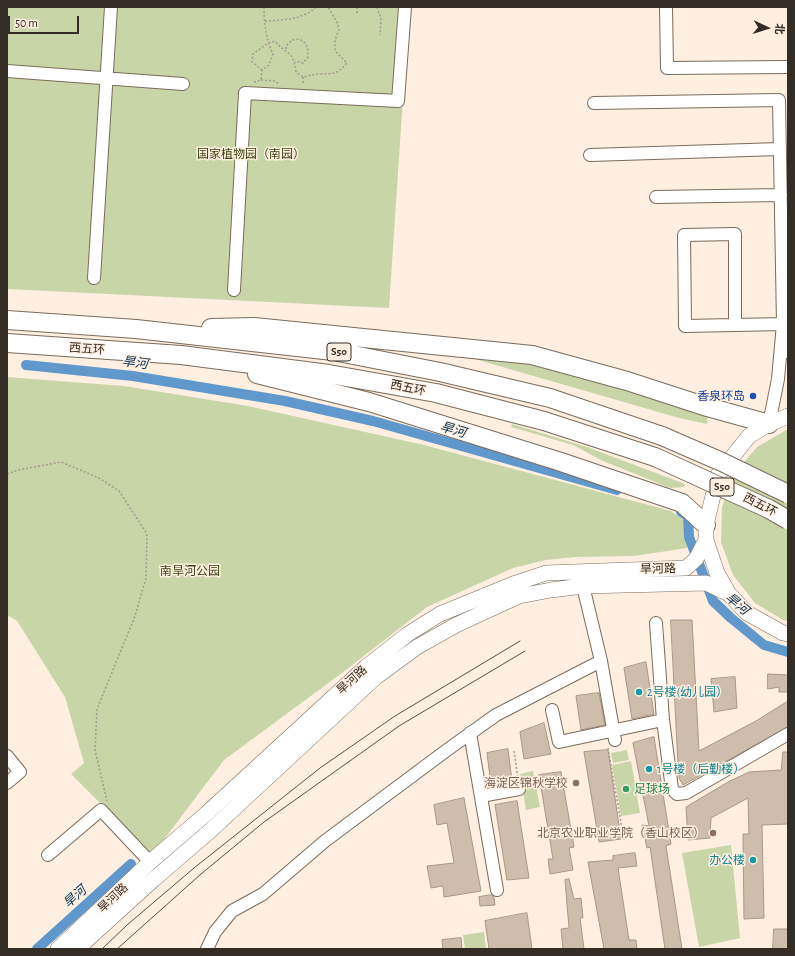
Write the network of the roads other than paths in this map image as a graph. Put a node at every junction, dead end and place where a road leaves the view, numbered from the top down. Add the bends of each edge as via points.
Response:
1 (111, 7) edge
2 (405, 7) edge
3 (666, 7) edge
4 (788, 67) edge
5 (7, 71) edge
6 (106, 80) junction
7 (183, 84) dead end
8 (594, 103) dead end
9 (780, 149) junction
10 (590, 155) dead end
11 (781, 195) junction
12 (656, 197) dead end
13 (94, 278) dead end
14 (234, 290) dead end
15 (7, 320) edge
16 (783, 324) junction
17 (735, 325) junction
18 (136, 329) junction
19 (7, 343) edge
20 (788, 352) edge
21 (181, 355) junction
22 (788, 416) edge
23 (769, 424) junction
24 (788, 494) edge
25 (788, 520) edge
26 (706, 532) junction
27 (583, 586) junction
28 (729, 594) junction
29 (656, 623) dead end
30 (788, 634) edge
31 (601, 661) junction
32 (552, 710) dead end
33 (663, 720) junction
34 (470, 734) junction
35 (788, 734) edge
36 (614, 744) road end
37 (7, 756) edge
38 (7, 783) edge
39 (518, 784) road end
40 (481, 796) junction
41 (48, 854) dead end
42 (150, 862) junction
43 (497, 890) dead end
44 (58, 949) edge
45 (77, 949) edge
46 (207, 949) edge

1 - 6 street
2 - 14 street via 398,102 245,93
3 - 4 street via 667,68
5 - 6 street
6 - 7 street
6 - 13 street
8 - 9 street via 779,100
9 - 10 street
9 - 11 street
11 - 12 street
11 - 16 street
15 - 18 highway, 西五环 / S50
16 - 17 street
16 - 20 street
16 - 23 street via 778,379
17 - 17 street via 685,326 684,235 735,234
18 - 23 highway via 254,327 532,355
18 - 24 highway, 西五环 / S50, bridge via 333,351 440,372 550,398 662,436
19 - 21 highway, 西五环 / S50
21 - 25 highway, 西五环 / S50, bridge via 329,374 436,393 544,421 655,457
21 - 26 highway via 369,402 561,462 682,503
22 - 23 main road
23 - 26 main road via 749,436 718,475
26 - 28 main road via 717,573
26 - 42 main road, 旱河路 via 696,559 686,568 546,573 440,614 408,634 366,667
27 - 28 main road, 旱河路 via 706,583
27 - 31 street
27 - 45 main road, 旱河路 via 519,596 456,625 417,647 376,677 210,831
28 - 30 main road via 747,613 783,634
29 - 33 street
31 - 34 street via 496,715
31 - 36 street
32 - 33 street via 559,742
33 - 35 street via 672,789 677,794 686,793
34 - 40 street
34 - 46 street via 325,841 263,894 232,911
37 - 38 street via 20,772
39 - 40 street
40 - 43 street
41 - 42 street via 101,810
42 - 44 main road, 旱河路

